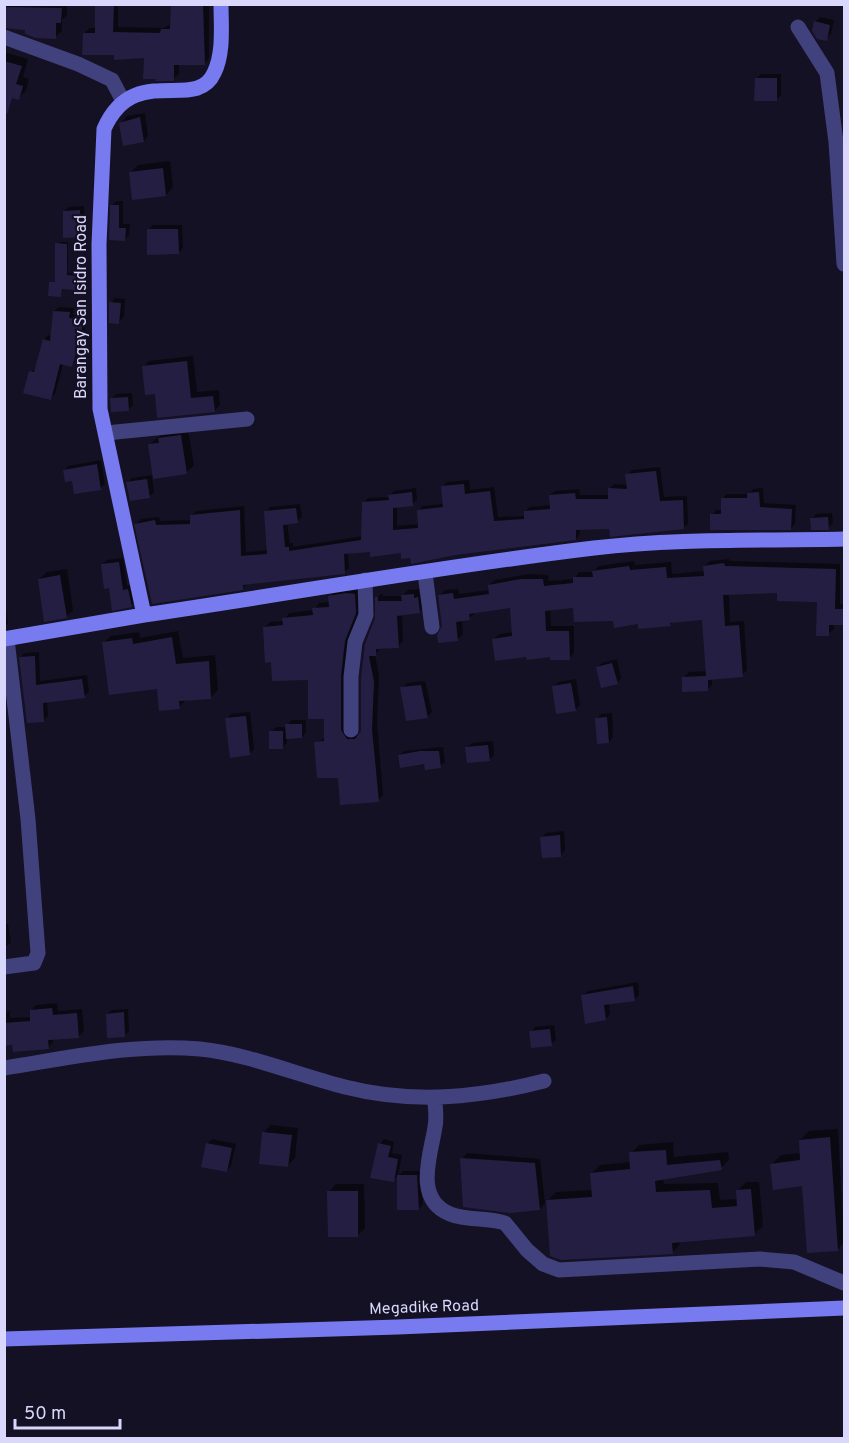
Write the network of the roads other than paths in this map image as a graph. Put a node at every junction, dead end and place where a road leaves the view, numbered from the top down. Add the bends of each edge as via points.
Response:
1 (221, 4) edge
2 (798, 27) dead end
3 (4, 38) edge
4 (123, 101) junction
5 (844, 264) edge
6 (247, 419) dead end
7 (106, 433) junction
8 (844, 540) edge
9 (425, 573) junction
10 (365, 580) junction
11 (144, 615) junction
12 (432, 627) dead end
13 (6, 639) edge
14 (351, 730) dead end
15 (4, 967) edge
16 (4, 1068) edge
17 (544, 1082) dead end
18 (435, 1099) junction
19 (844, 1283) edge
20 (844, 1308) edge
21 (4, 1339) edge

1 - 4 street via 221,45 212,78 187,91 153,89
2 - 5 street via 827,73
3 - 4 street via 112,80
4 - 7 street, Barangay San Isidro Road via 104,129 98,349 100,409
6 - 7 street
7 - 11 street, Barangay San Isidro Road
8 - 9 street via 596,548
9 - 10 street
9 - 12 street
10 - 11 street
10 - 14 street via 366,615 355,642 351,677
11 - 13 street
13 - 15 street via 28,819 38,953 34,963
16 - 18 street via 132,1049 200,1049 348,1088
17 - 18 street via 500,1092
18 - 19 street via 436,1126 426,1167 433,1200 440,1209 457,1216 505,1223 527,1250 550,1268 614,1269 760,1259 794,1262
20 - 21 street, Megadike Road

